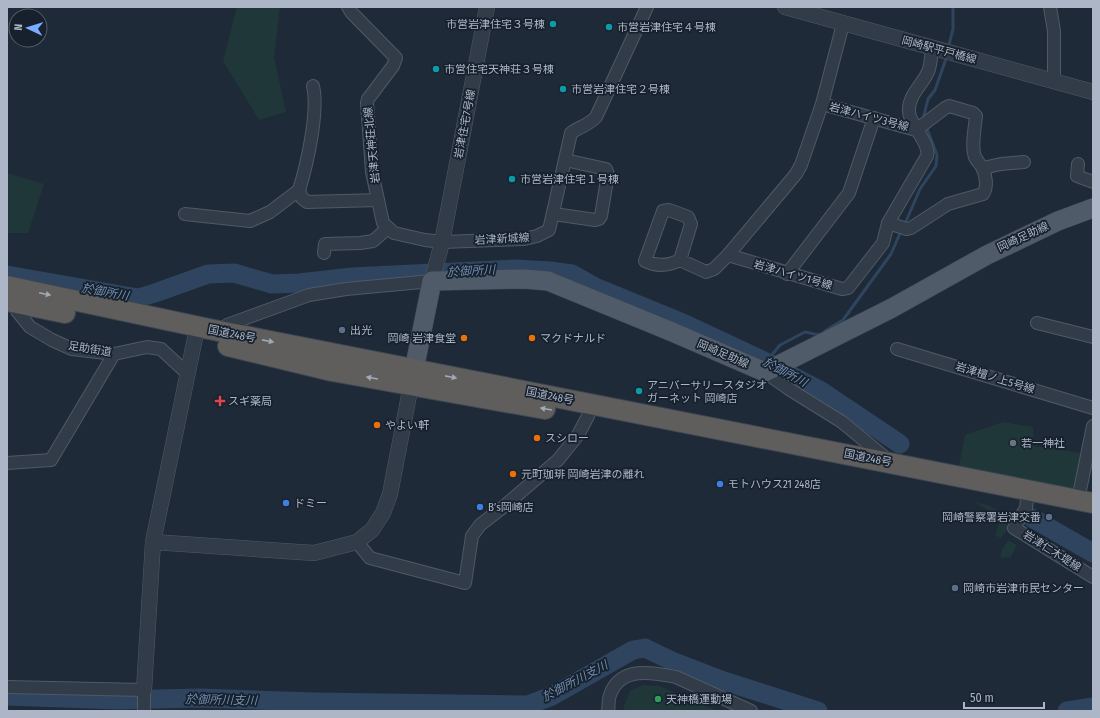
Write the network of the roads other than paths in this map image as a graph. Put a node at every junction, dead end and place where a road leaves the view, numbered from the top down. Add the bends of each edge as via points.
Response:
1 (348, 7) edge
2 (487, 7) edge
3 (647, 7) edge
4 (785, 7) edge
5 (1050, 7) edge
6 (843, 24) junction
7 (932, 48) junction
8 (1054, 80) junction
9 (313, 86) dead end
10 (1093, 92) edge
11 (822, 104) junction
12 (874, 118) junction
13 (916, 130) junction
14 (565, 160) junction
15 (1024, 162) dead end
16 (1078, 164) dead end
17 (983, 168) junction
18 (1093, 182) edge
19 (299, 190) junction
20 (378, 200) junction
21 (1093, 208) edge
22 (185, 214) dead end
23 (554, 214) junction
24 (888, 223) junction
25 (388, 228) junction
26 (442, 242) junction
27 (732, 251) junction
28 (324, 253) dead end
29 (680, 260) junction
30 (787, 274) junction
31 (432, 281) junction
32 (7, 286) edge
33 (12, 306) edge
34 (1037, 323) dead end
35 (227, 325) dead end
36 (195, 338) junction
37 (1093, 338) edge
38 (897, 348) dead end
39 (114, 354) junction
40 (773, 368) junction
41 (188, 374) junction
42 (412, 377) junction
43 (1093, 408) edge
44 (588, 416) junction
45 (1093, 426) edge
46 (890, 462) junction
47 (7, 463) edge
48 (1027, 497) junction
49 (1085, 502) edge
50 (1093, 516) edge
51 (153, 542) junction
52 (357, 542) junction
53 (1093, 577) edge
54 (7, 687) edge
55 (144, 690) junction
56 (144, 711) edge
57 (608, 711) edge
58 (751, 711) edge

1 - 20 street, 岩津天神荘北線 via 396,58 367,103 372,172
2 - 26 street, 岩津住宅7号線
3 - 14 street, 岩津新城線 via 596,117 591,123 571,133
4 - 6 street, 岡崎駅平戸橋線
5 - 8 street via 1054,31
6 - 7 street, 岡崎駅平戸橋線
6 - 11 street
7 - 8 street, 岡崎駅平戸橋線
7 - 13 street, 岩津ハイツ1号線 via 928,71 910,101 909,115
8 - 10 street, 岡崎駅平戸橋線
9 - 19 street via 314,114 306,170
11 - 12 street, 岩津ハイツ3号線
11 - 27 street via 796,174
12 - 13 street, 岩津ハイツ3号線
12 - 30 street via 849,193
13 - 17 street via 949,106 973,113 976,116 975,158
13 - 24 street, 岩津ハイツ1号線 via 928,153
14 - 23 street, 岩津新城線
14 - 23 street via 606,169 608,174 601,216 595,220
15 - 17 street
16 - 18 street via 1077,176
17 - 24 street via 987,186 984,194 948,204 911,228
19 - 20 street via 307,202
19 - 22 street via 270,212 250,221
20 - 25 street, 岩津天神荘北線 via 384,223
21 - 40 main road, 岡崎足助線 via 1058,221 986,255 892,308
23 - 26 street, 岩津新城線 via 549,230 537,236 524,239
24 - 30 street, 岩津ハイツ1号線 via 883,243 848,288 842,289
25 - 26 street via 394,233
25 - 28 street via 373,241 325,244
26 - 31 street, 岩津住宅7号線
27 - 29 street via 714,269 706,272
27 - 30 street, 岩津ハイツ1号線 via 728,255
29 - 29 street via 670,265 659,266 645,261 664,211 669,210 688,217 691,224
31 - 35 street via 346,288 309,295
31 - 40 main road, 岡崎足助線 via 548,281 670,331
31 - 42 main road
32 -> 42 highway, 国道248号 via 217,331
33 - 36 highway, 国道248号
33 - 39 street, 足助街道 via 30,328 52,340 72,348
34 - 37 street
36 - 41 street
42 -> 36 highway, 国道248号 via 332,371
38 - 43 street, 岩津檀ノ上5号線
39 - 41 street, 足助街道 via 147,347 161,349
39 - 47 street via 51,460
40 - 46 street via 789,389 842,422
41 - 51 street
44 -> 42 highway, 国道248号
42 -> 46 highway, 国道248号
42 - 52 street via 390,494 383,513 372,530
44 - 48 highway, 国道248号
44 - 52 street via 578,435 558,460 480,525 472,536 465,582 370,558
45 - 49 street
46 - 48 highway, 国道248号
48 - 49 highway, 国道248号
48 - 50 highway, 国道248号
48 - 53 street, 岩津仁木堤線 via 1026,508 1014,528
51 - 52 street via 314,553
51 - 55 street
54 - 55 street
55 - 56 street
57 - 58 street via 609,696 614,686 621,679 637,672 676,677

